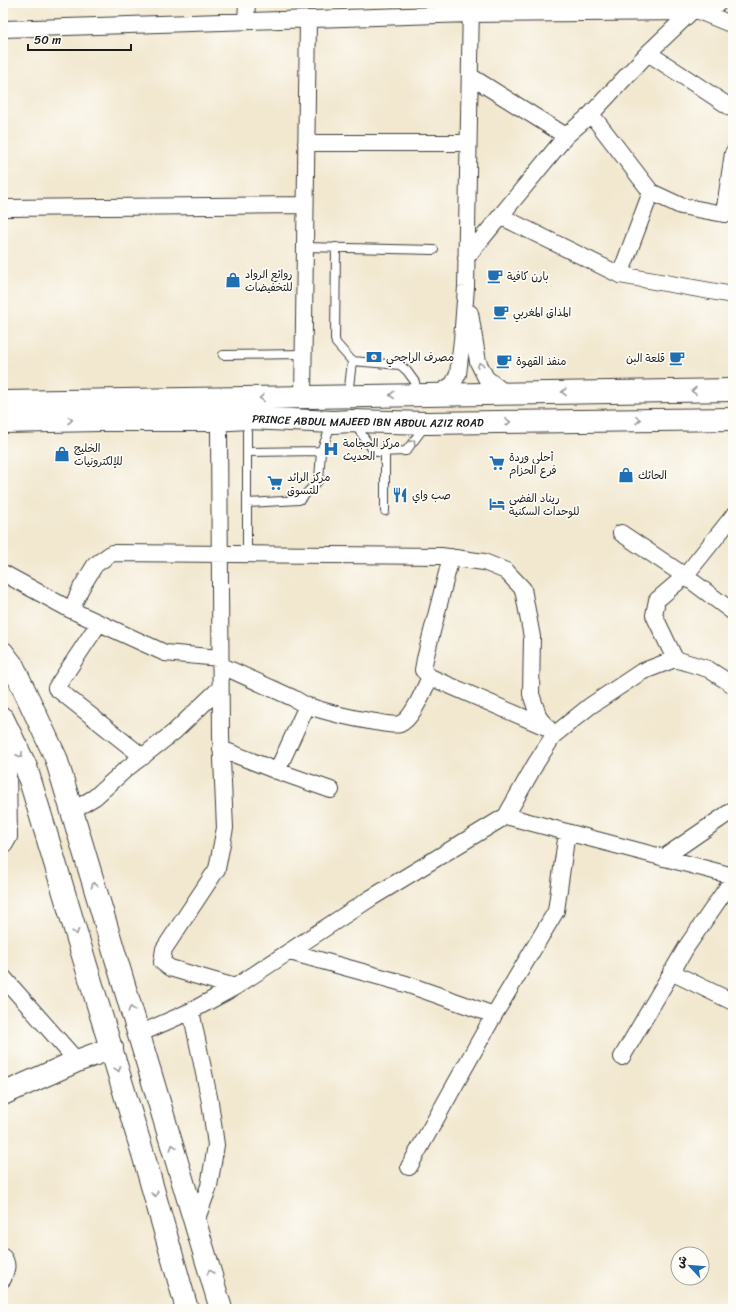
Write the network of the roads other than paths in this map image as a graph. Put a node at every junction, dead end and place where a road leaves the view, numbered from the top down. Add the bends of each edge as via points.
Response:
1 (247, 3) edge
2 (719, 3) edge
3 (619, 8) edge
4 (693, 8) edge
5 (471, 9) edge
6 (308, 19) junction
7 (246, 21) junction
8 (733, 25) edge
9 (3, 29) edge
10 (648, 53) junction
11 (470, 76) junction
12 (733, 109) edge
13 (590, 114) junction
14 (566, 136) junction
15 (306, 143) junction
16 (468, 143) junction
17 (733, 153) edge
18 (651, 192) junction
19 (305, 205) junction
20 (3, 208) edge
21 (728, 214) edge
22 (500, 216) junction
23 (305, 246) junction
24 (336, 248) junction
25 (434, 250) dead end
26 (466, 258) junction
27 (620, 275) junction
28 (466, 287) junction
29 (733, 295) edge
30 (304, 354) junction
31 (223, 355) dead end
32 (352, 361) junction
33 (733, 390) edge
34 (505, 393) junction
35 (427, 395) junction
36 (348, 396) junction
37 (303, 397) junction
38 (3, 402) edge
39 (733, 419) edge
40 (332, 421) junction
41 (3, 422) edge
42 (426, 423) junction
43 (219, 432) junction
44 (3, 435) edge
45 (248, 442) junction
46 (321, 451) junction
47 (386, 452) junction
48 (247, 503) junction
49 (385, 510) dead end
50 (730, 526) edge
51 (621, 534) dead end
52 (220, 553) junction
53 (247, 554) junction
54 (451, 557) junction
55 (3, 573) edge
56 (685, 576) junction
57 (71, 610) junction
58 (733, 612) edge
59 (99, 623) junction
60 (3, 653) edge
61 (675, 659) junction
62 (220, 661) junction
63 (430, 677) junction
64 (733, 685) edge
65 (220, 688) junction
66 (306, 705) junction
67 (3, 719) edge
68 (551, 732) junction
69 (221, 749) junction
70 (143, 757) junction
71 (3, 759) edge
72 (277, 771) junction
73 (331, 790) dead end
74 (733, 810) edge
75 (72, 811) junction
76 (506, 816) junction
77 (567, 832) junction
78 (3, 844) edge
79 (663, 858) junction
80 (733, 878) edge
81 (290, 952) junction
82 (671, 972) junction
83 (3, 977) edge
84 (235, 987) junction
85 (733, 1002) edge
86 (191, 1011) junction
87 (494, 1015) junction
88 (139, 1034) junction
89 (112, 1048) junction
90 (622, 1057) dead end
91 (77, 1061) junction
92 (3, 1094) edge
93 (409, 1167) dead end
94 (196, 1222) junction
95 (3, 1257) edge
96 (3, 1279) edge
97 (187, 1309) edge
98 (221, 1309) edge

1 - 7 street
2 - 4 street
3 - 4 street
3 - 5 street
4 - 8 street
4 - 10 street
5 - 6 street
5 - 11 street
6 - 7 street
6 - 15 street
7 - 9 street
10 - 12 street
10 - 13 street
11 - 14 street
11 - 16 street
13 - 14 street
13 - 18 street
14 - 22 street
15 - 16 street
15 - 19 street
16 - 26 street
17 - 21 street
18 - 21 street via 681,206
18 - 27 street
19 - 20 street
19 - 23 street
22 - 26 street
22 - 27 street
23 - 24 lane
23 - 30 street
24 - 25 lane
24 - 32 lane via 335,339
26 - 28 street
27 - 29 street
34 -> 28 street via 486,378 478,362
28 - 35 street via 458,374 453,384
30 - 31 lane
30 - 37 street
32 - 35 lane via 400,365
32 - 36 lane
33 -> 34 main road, PRINCE ABDUL MAJEED IBN ABDUL AZIZ ROAD
34 - 35 main road, PRINCE ABDUL MAJEED IBN ABDUL AZIZ ROAD
35 -> 36 main road, PRINCE ABDUL MAJEED IBN ABDUL AZIZ ROAD
36 - 37 main road, PRINCE ABDUL MAJEED IBN ABDUL AZIZ ROAD
37 -> 38 main road, PRINCE ABDUL MAJEED IBN ABDUL AZIZ ROAD
42 -> 39 main road, PRINCE ABDUL MAJEED IBN ABDUL AZIZ ROAD
41 -> 40 main road, PRINCE ABDUL MAJEED IBN ABDUL AZIZ ROAD via 247,418
40 - 42 main road, PRINCE ABDUL MAJEED IBN ABDUL AZIZ ROAD
40 - 45 main road via 259,432
40 - 46 lane
40 - 47 lane via 373,450
47 -> 42 lane via 408,450
43 - 44 main road
43 - 45 main road
43 - 52 street
45 - 46 lane
45 - 48 lane
46 - 48 lane via 319,480 301,499
47 - 49 lane
48 - 53 lane
50 - 56 street
51 - 56 street
52 - 53 street
52 - 57 street via 112,553 95,565 80,588
52 - 62 street
53 - 54 street
54 - 63 street via 425,659 424,670
54 - 68 street via 484,562 506,571 523,589 532,637 531,694 539,718
55 - 57 street
56 - 58 street
56 - 61 street via 657,600 654,614
57 - 59 street
59 - 62 street via 165,653
59 - 70 street via 56,688
60 - 75 main road via 13,666 56,758
61 - 64 street via 708,669
61 - 68 street via 641,672
62 - 65 street
62 - 66 street
63 - 66 street via 414,709 400,724 343,717
63 - 68 street
65 - 69 street
65 - 70 street via 174,732
66 - 72 street
67 -> 89 main road via 26,766
68 - 76 street
69 - 72 street
69 - 84 street via 225,828 217,869 164,949 162,962 170,968
70 - 75 street via 95,797
71 - 78 street via 8,768 9,837
72 - 73 street
74 - 79 street
88 -> 75 main road
76 - 77 street
76 - 81 street via 371,898
77 - 79 street
77 - 87 street via 556,911
79 - 80 street
80 - 82 street
81 - 84 street
81 - 87 street via 406,984
82 - 85 street
82 - 90 street
83 - 91 street
84 - 86 street
86 - 88 street
86 - 94 street via 216,1145 209,1186
87 - 93 street
94 -> 88 main road
89 - 91 main road
89 -> 97 main road
91 - 92 main road
98 -> 94 main road
95 - 96 street via 7,1264

